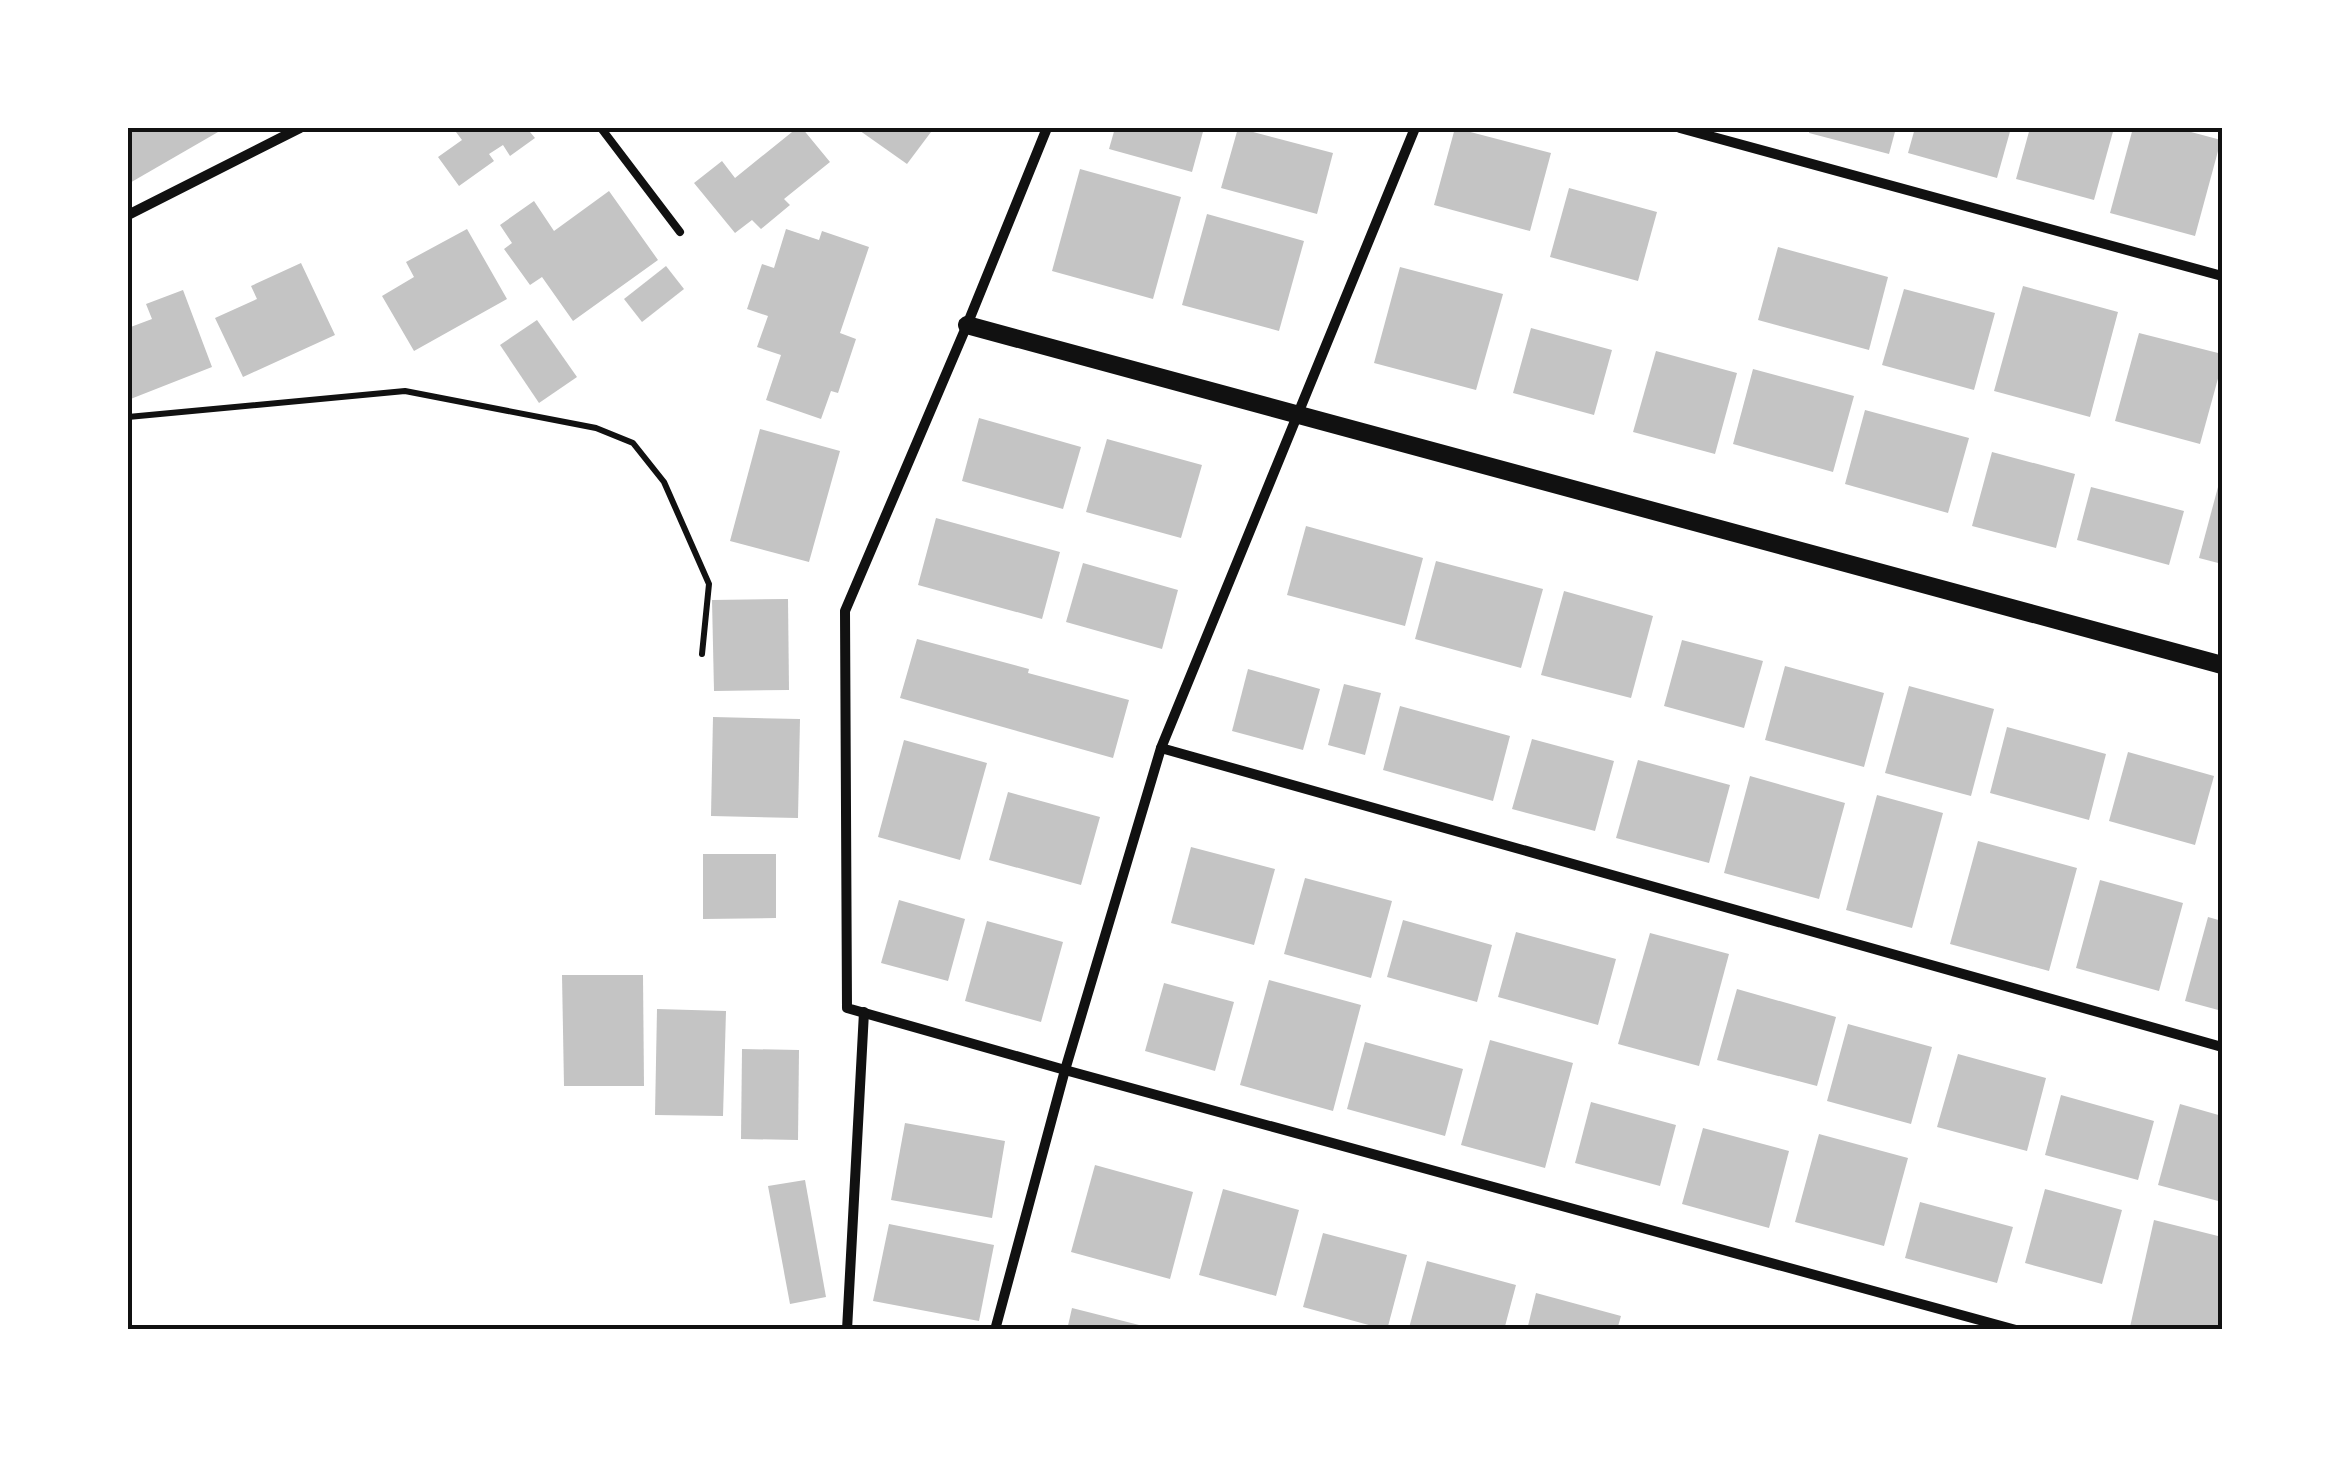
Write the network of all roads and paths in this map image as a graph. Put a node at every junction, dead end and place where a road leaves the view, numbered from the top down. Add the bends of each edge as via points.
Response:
1 (300, 128) edge
2 (602, 128) edge
3 (1046, 128) edge
4 (1415, 128) edge
5 (1680, 128) edge
6 (128, 216) edge
7 (680, 232) dead end
8 (2222, 276) edge
9 (967, 325) junction
10 (1298, 414) junction
11 (128, 417) edge
12 (702, 654) dead end
13 (2222, 665) edge
14 (1161, 748) junction
15 (864, 1012) junction
16 (2222, 1046) edge
17 (1065, 1070) junction
18 (847, 1330) edge
19 (995, 1330) edge
20 (2016, 1330) edge

1 - 6 street
2 - 7 lane
3 - 9 street
4 - 10 street
5 - 8 street
9 - 10 street
9 - 15 street via 844,610 848,1008
10 - 13 street
10 - 14 street
11 - 12 path via 405,392 596,428 632,443 664,482 708,584
14 - 16 street
14 - 17 street
15 - 17 street
15 - 18 street
17 - 19 street
17 - 20 street

